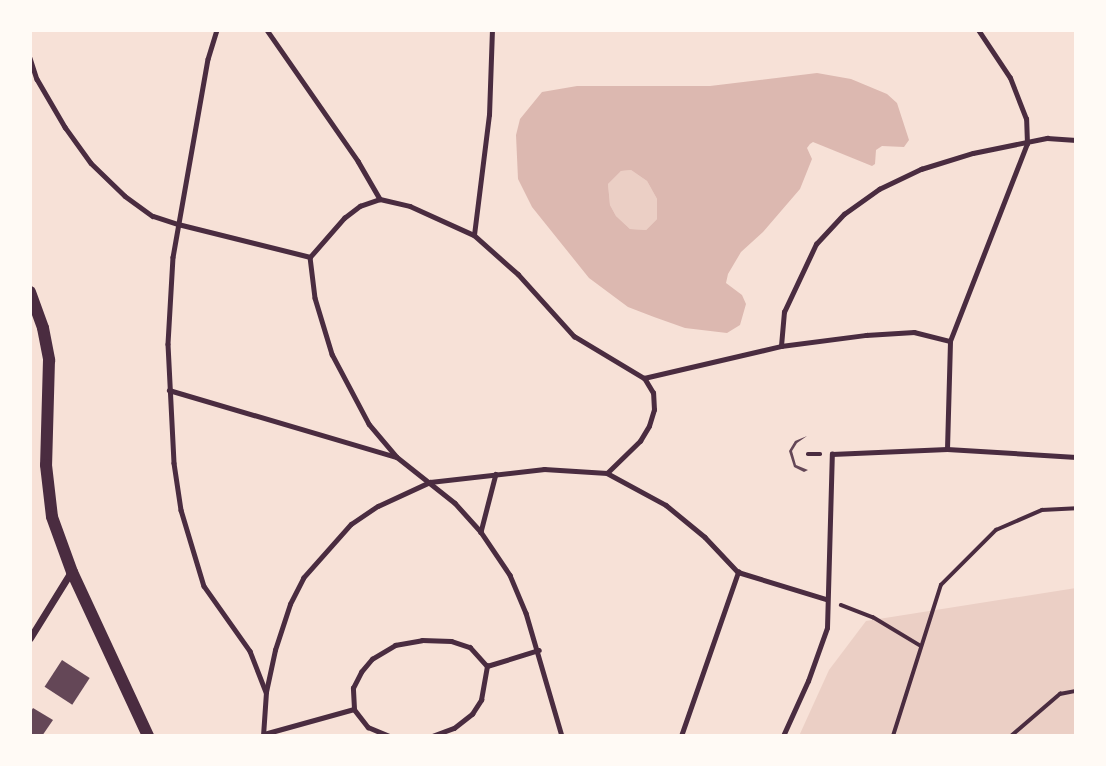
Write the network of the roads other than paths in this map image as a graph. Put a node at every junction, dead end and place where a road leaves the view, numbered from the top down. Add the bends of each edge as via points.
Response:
1 (217, 30) edge
2 (267, 30) edge
3 (492, 30) edge
4 (978, 30) edge
5 (30, 58) edge
6 (1076, 140) edge
7 (1027, 144) junction
8 (380, 199) junction
9 (178, 224) junction
10 (474, 235) junction
11 (310, 257) junction
12 (30, 292) edge
13 (33, 308) edge
14 (950, 341) junction
15 (780, 346) junction
16 (644, 378) junction
17 (169, 390) junction
18 (947, 449) junction
19 (397, 457) junction
20 (1076, 457) edge
21 (607, 472) junction
22 (496, 474) junction
23 (430, 482) junction
24 (481, 532) junction
25 (72, 572) junction
26 (738, 572) junction
27 (826, 599) junction
28 (30, 638) edge
29 (539, 650) junction
30 (487, 666) junction
31 (266, 692) junction
32 (354, 709) junction
33 (264, 735) edge
34 (148, 736) edge
35 (389, 736) edge
36 (432, 736) edge
37 (562, 736) edge
38 (681, 736) edge
39 (783, 736) edge

1 - 9 lane
2 - 8 lane
3 - 10 lane via 489,115
4 - 7 lane via 1016,91 1026,119
5 - 9 lane via 65,127 92,163 125,196 153,215
6 - 7 lane via 1047,138
7 - 14 lane
7 - 15 lane via 973,153 921,169 879,189 844,214 816,244 797,280 784,312
8 - 10 lane via 410,206
8 - 11 lane via 344,218
9 - 11 lane
9 - 17 lane via 169,305
10 - 16 lane via 518,274 574,336
11 - 19 lane via 315,299 332,354 369,424
12 - 13 street
13 - 25 street via 49,360 47,491
14 - 15 lane via 914,332
14 - 18 lane
15 - 16 lane
16 - 21 lane via 653,393 649,426
17 - 19 lane
17 - 31 lane via 174,463 190,547 204,586 250,651
18 - 20 lane
18 - 27 lane via 832,454
19 - 23 lane
21 - 22 lane via 544,468
21 - 26 lane via 666,505
22 - 23 lane
22 - 24 lane
23 - 24 lane
23 - 31 lane via 377,506 351,524 303,578 286,615
24 - 29 lane via 510,575
25 - 28 street
25 - 34 street
26 - 27 lane
26 - 38 lane
27 - 39 lane via 823,643
29 - 30 lane
29 - 37 lane
30 - 32 lane via 470,647 452,641 395,645 360,672 353,688
30 - 36 lane via 481,700 472,713
31 - 33 lane
32 - 33 lane
32 - 35 lane via 369,726

